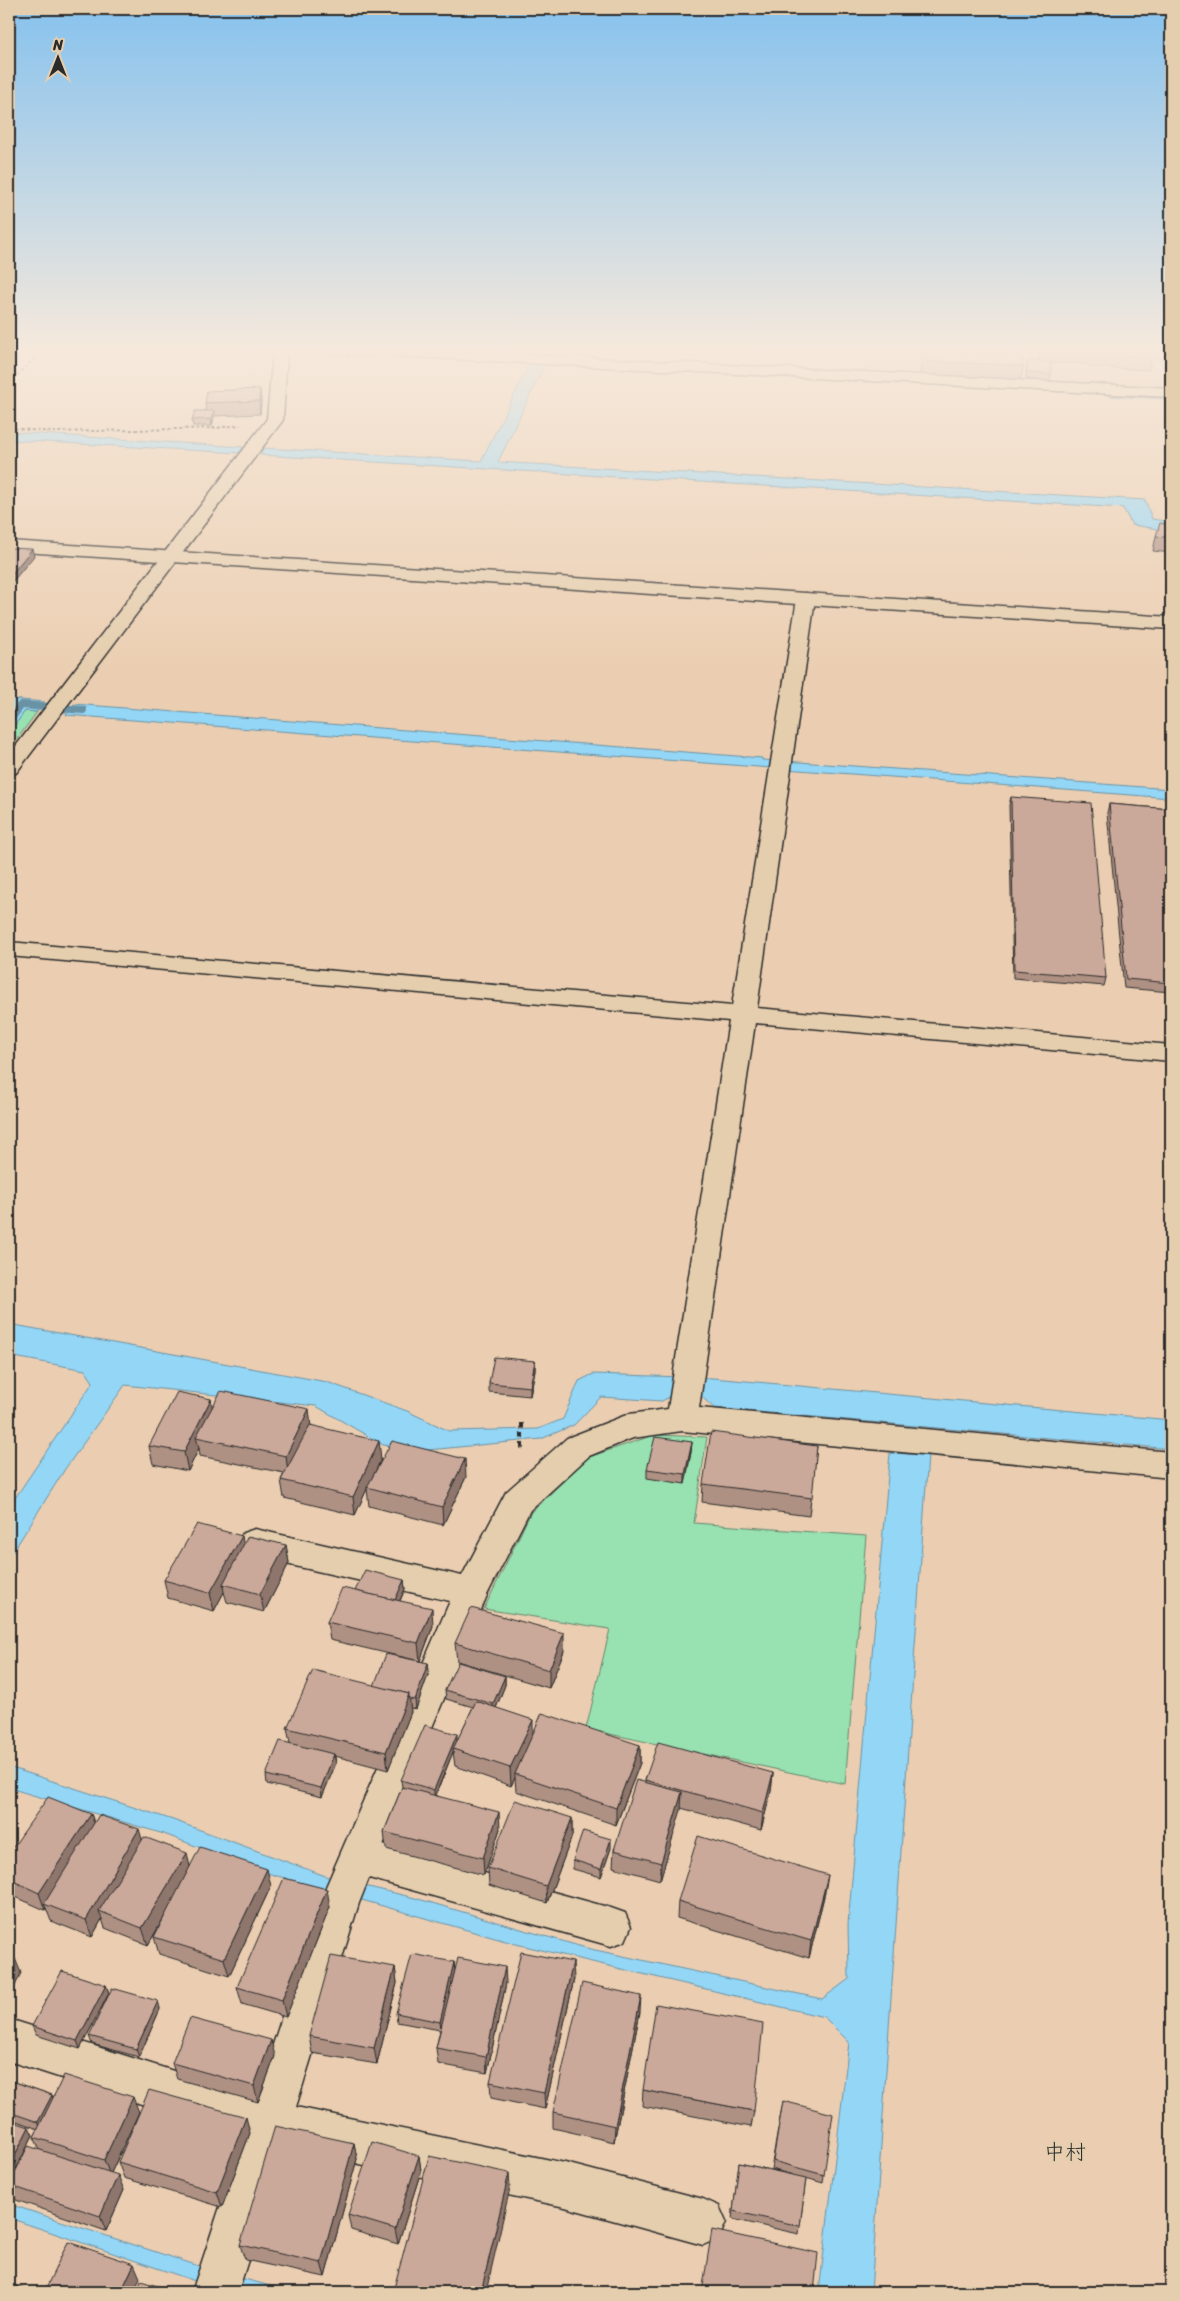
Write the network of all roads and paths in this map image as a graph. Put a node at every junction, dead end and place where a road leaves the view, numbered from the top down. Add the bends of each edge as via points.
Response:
1 (245, 459) edge
2 (9, 546) edge
3 (171, 556) junction
4 (806, 599) junction
5 (1171, 623) edge
6 (9, 769) edge
7 (9, 949) edge
8 (742, 1015) junction
9 (1171, 1053) edge
10 (684, 1410) junction
11 (522, 1423) dead end
12 (523, 1447) dead end
13 (1171, 1465) edge
14 (255, 1543) edge
15 (472, 1592) junction
16 (350, 1878) junction
17 (611, 1927) dead end
18 (9, 2040) edge
19 (268, 2124) junction
20 (703, 2222) dead end
21 (215, 2292) edge

1 - 3 street
2 - 3 street
3 - 4 street
3 - 6 street
4 - 5 street
4 - 8 street
7 - 8 street
8 - 9 street
8 - 10 street
10 - 13 street
10 - 15 street via 629,1426 578,1447 518,1501
11 - 12 path
14 - 15 street
15 - 16 street
16 - 17 street
16 - 19 street
18 - 19 street
19 - 20 street via 565,2185
19 - 21 street

